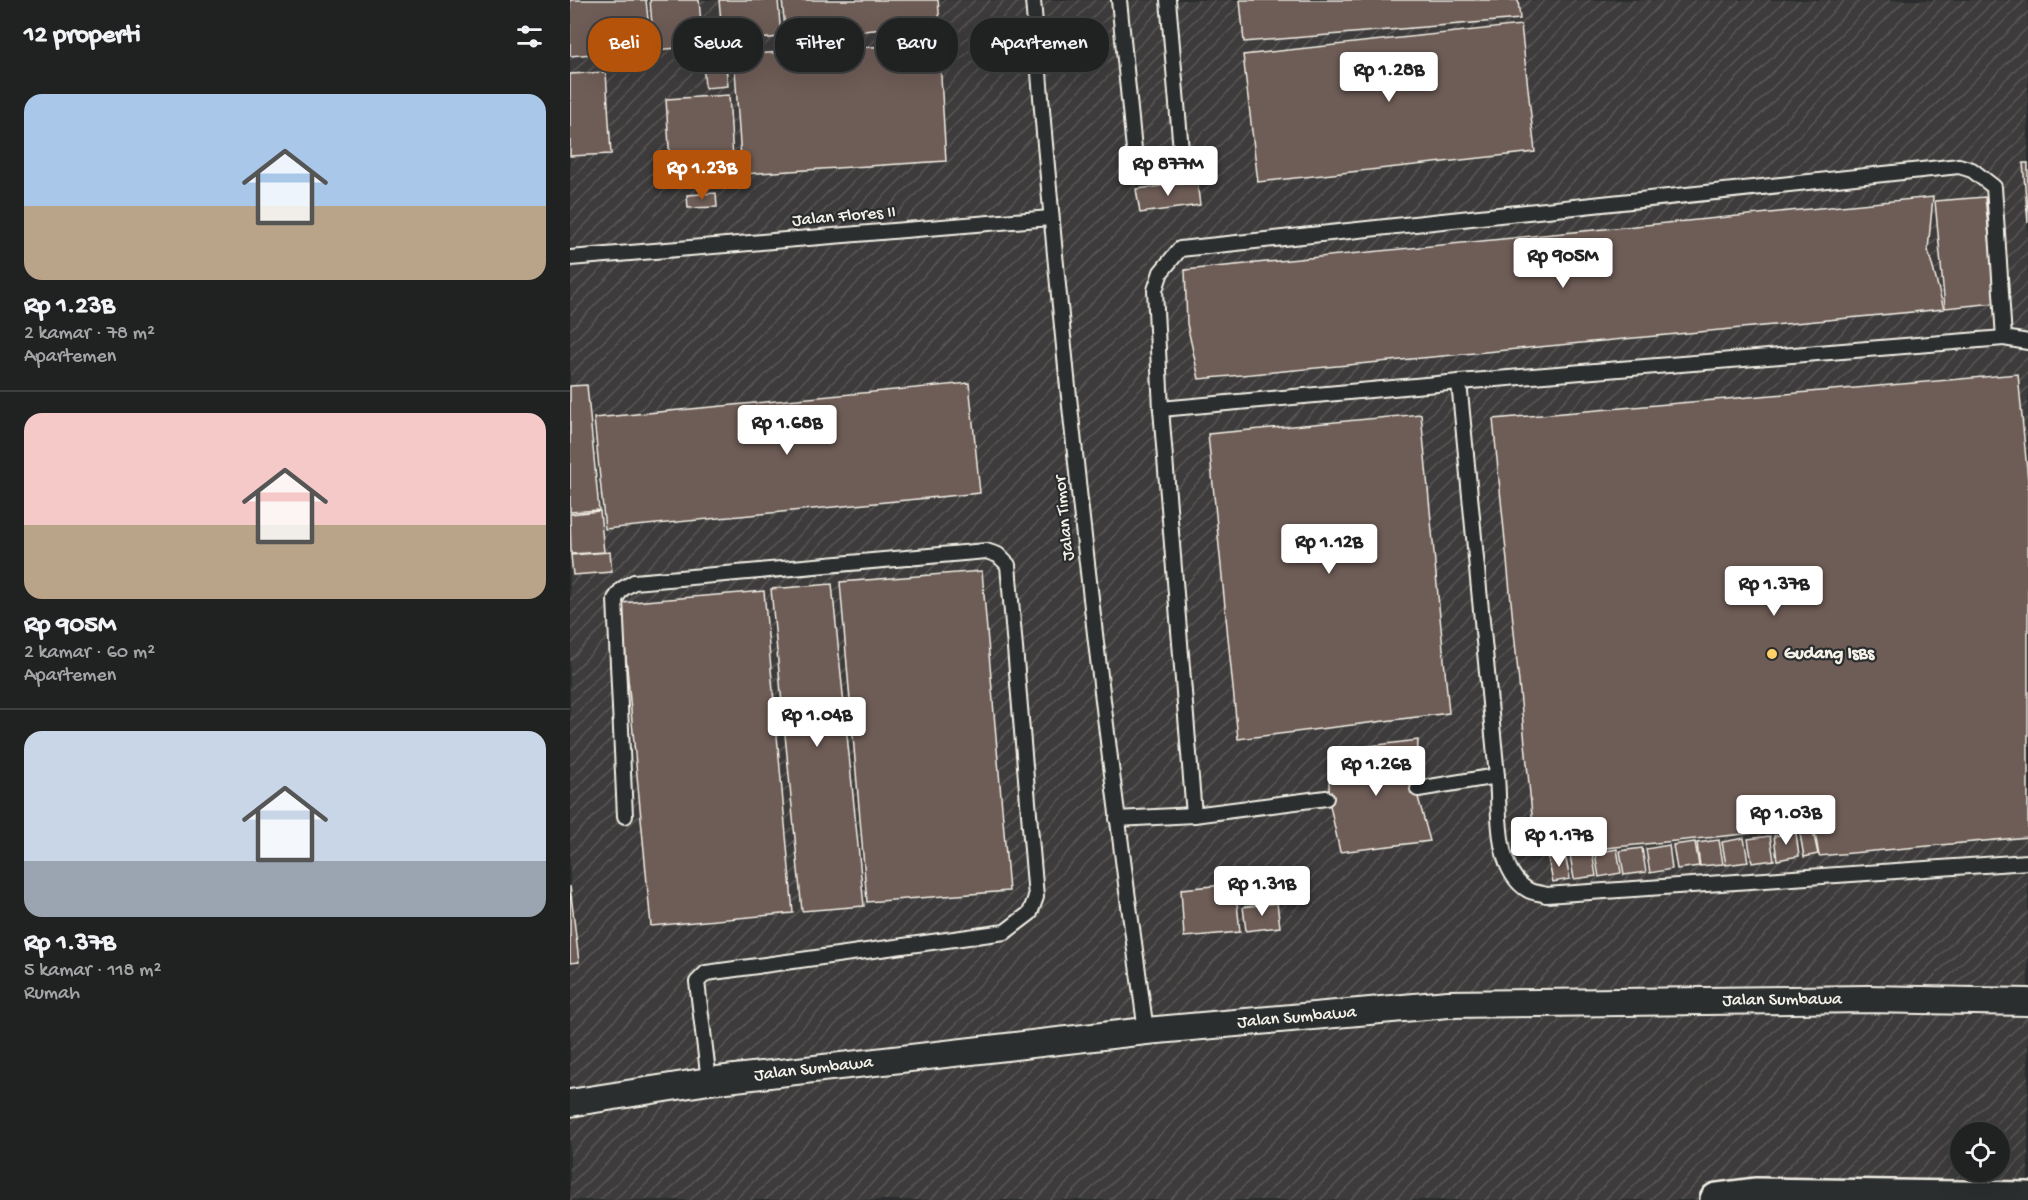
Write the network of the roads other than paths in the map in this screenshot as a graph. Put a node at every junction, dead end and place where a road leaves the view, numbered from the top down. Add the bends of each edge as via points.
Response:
1 (1033, 0) edge
2 (1119, 0) edge
3 (1168, 0) edge
4 (1050, 218) junction
5 (570, 258) edge
6 (2004, 338) junction
7 (2028, 342) edge
8 (1459, 382) junction
9 (1161, 409) junction
10 (1497, 776) junction
11 (1418, 789) dead end
12 (1326, 798) dead end
13 (1194, 814) junction
14 (625, 816) dead end
15 (1117, 819) junction
16 (2028, 862) edge
17 (2028, 1002) edge
18 (1146, 1030) junction
19 (707, 1070) junction
20 (570, 1103) edge
21 (2028, 1199) edge
22 (1718, 1200) edge

1 - 4 lane, Jalan Timor
2 - 3 lane via 1135,159 1143,168 1173,164 1181,150
4 - 5 lane, Jalan Flores II
4 - 15 lane, Jalan Timor
6 - 7 lane
6 - 8 lane
6 - 9 lane via 1994,187 1972,170 1959,166 1180,249 1161,272 1155,290
8 - 9 lane
8 - 10 lane
9 - 13 lane
10 - 11 lane
10 - 16 lane via 1504,856 1516,880 1529,891 1546,895
12 - 13 lane
13 - 15 lane
14 - 19 lane via 615,598 622,589 634,582 986,551 998,555 1008,566 1036,897 1030,913 1005,932 706,973 697,982
15 - 18 lane, Jalan Timor
17 - 18 street, Jalan Sumbawa via 1867,999 1448,1004
18 - 19 street, Jalan Sumbawa
19 - 20 street, Jalan Sumbawa
21 - 22 main road via 1755,1195

